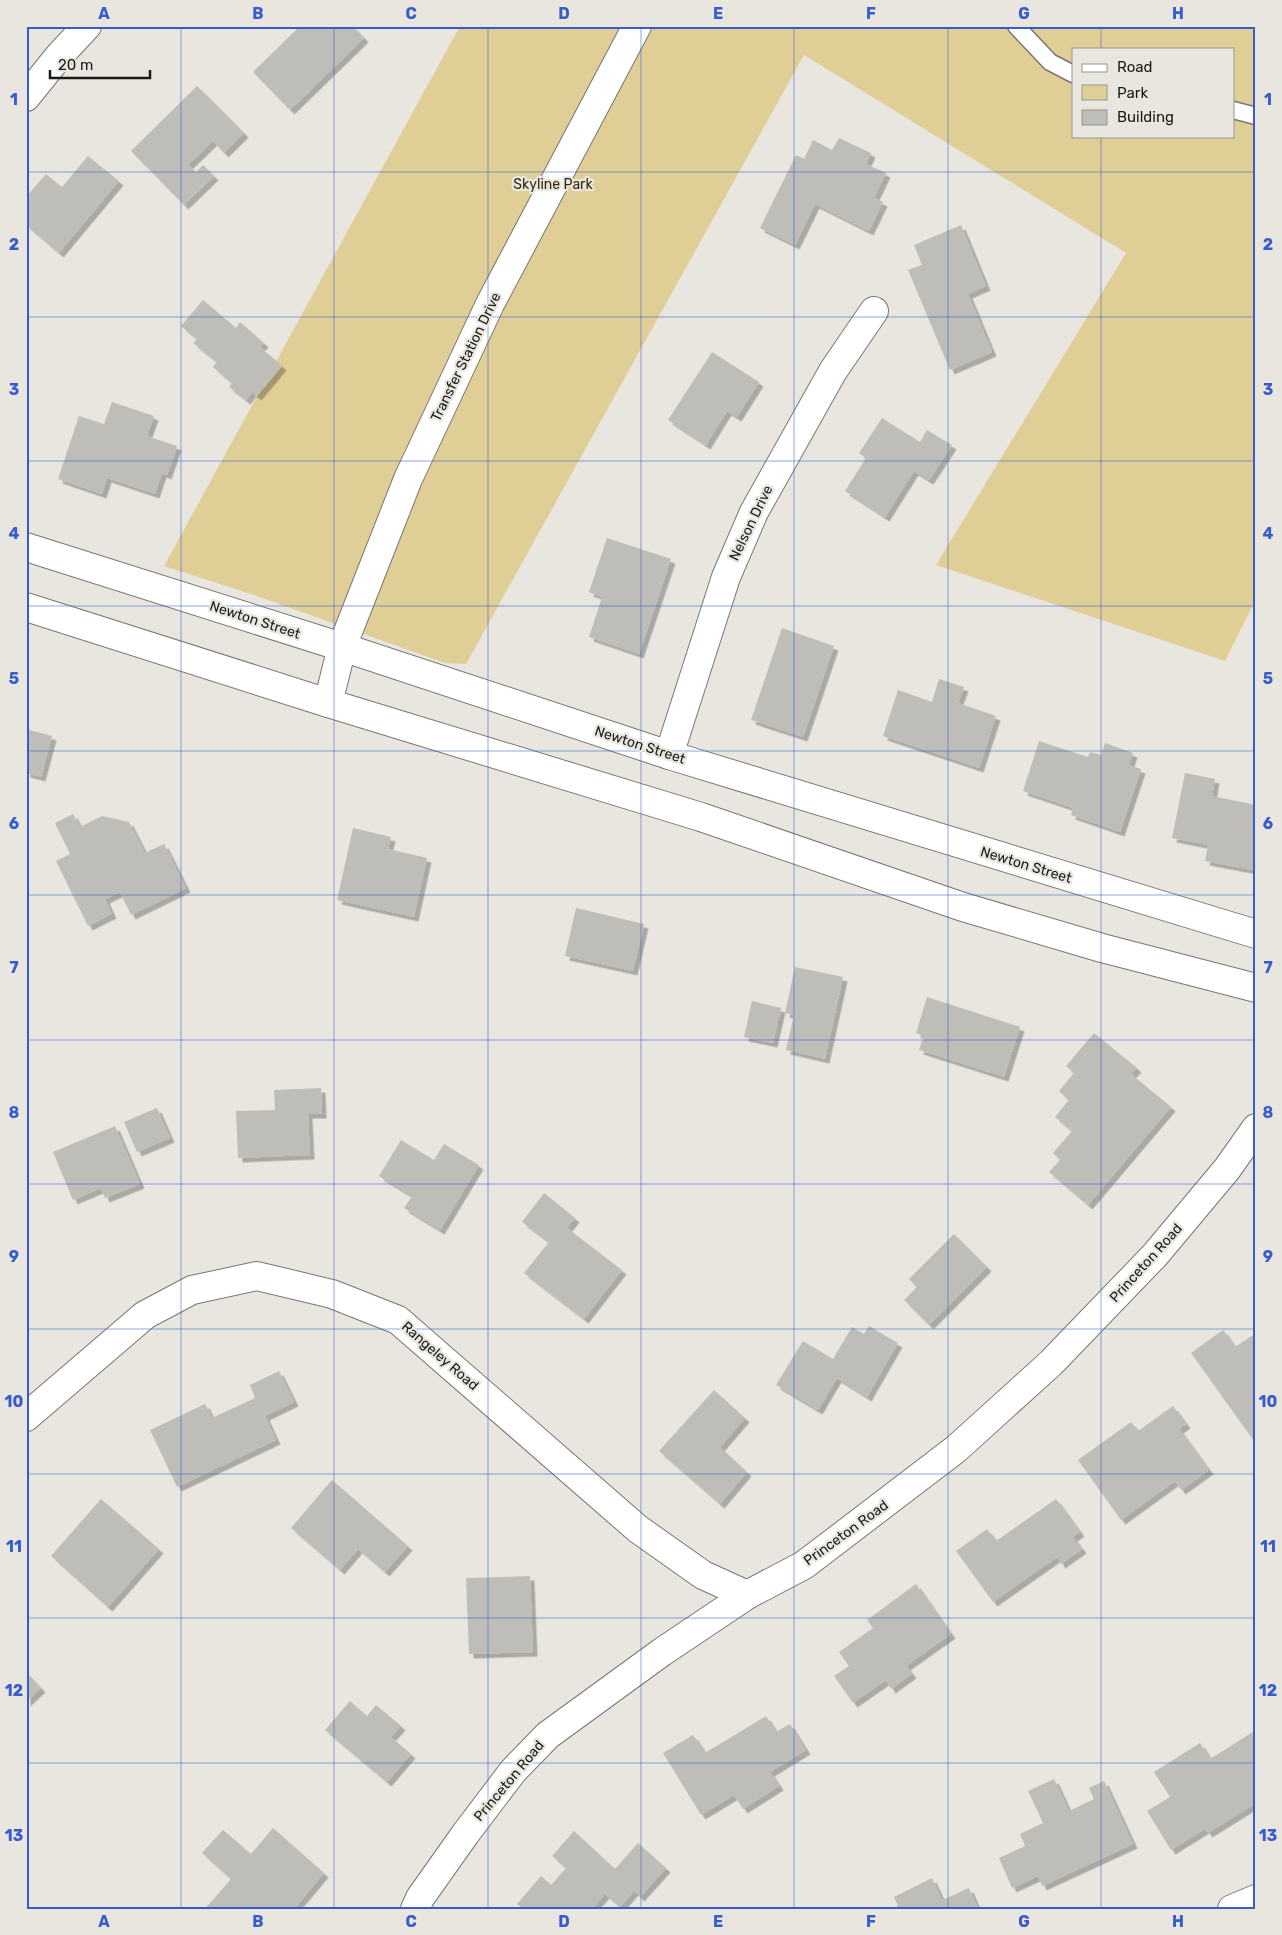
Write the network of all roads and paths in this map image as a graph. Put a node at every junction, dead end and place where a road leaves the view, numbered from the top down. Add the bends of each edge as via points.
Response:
1 (87, 26) edge
2 (637, 26) edge
3 (1016, 26) edge
4 (1072, 73) edge
5 (26, 97) edge
6 (1234, 110) edge
7 (1256, 116) edge
8 (874, 311) dead end
9 (26, 547) edge
10 (26, 608) edge
11 (342, 648) junction
12 (328, 703) junction
13 (669, 754) junction
14 (1256, 934) edge
15 (1256, 988) edge
16 (1256, 1128) edge
17 (26, 1417) edge
18 (747, 1595) junction
19 (1256, 1899) edge
20 (416, 1909) edge
21 (1232, 1909) edge

1 - 5 street
2 - 11 street, Transfer Station Drive via 478,330 408,479
3 - 4 lane via 1050,62
6 - 7 lane
8 - 13 street, Nelson Drive via 832,371 754,512 726,577
9 - 11 street, Newton Street
10 - 12 street
11 - 12 street, Transfer Station Drive
11 - 13 street, Newton Street
12 - 15 street via 701,817 963,907
13 - 14 street, Newton Street
16 - 18 street, Princeton Road via 1227,1169 1155,1255 1051,1363 956,1449 886,1505 804,1565
17 - 18 street, Rangeley Road via 145,1315 192,1290 257,1276 332,1294 398,1320 638,1529 703,1575
18 - 20 street, Princeton Road via 548,1735 513,1771 466,1832 420,1898
19 - 21 street

